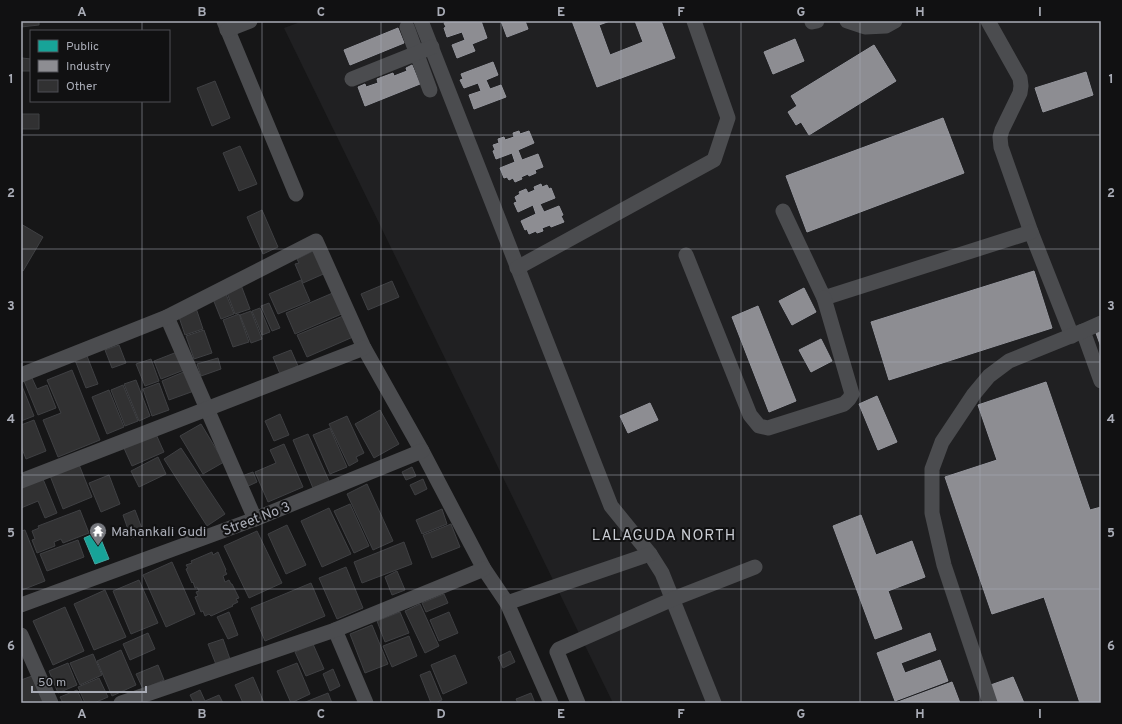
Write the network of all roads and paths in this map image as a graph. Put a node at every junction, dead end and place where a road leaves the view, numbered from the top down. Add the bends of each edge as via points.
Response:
1 (250, 21) edge
2 (421, 21) edge
3 (694, 21) edge
4 (847, 21) edge
5 (895, 21) edge
6 (988, 21) edge
7 (226, 25) edge
8 (407, 27) dead end
9 (432, 47) junction
10 (417, 54) junction
11 (352, 79) dead end
12 (430, 90) dead end
13 (296, 194) dead end
14 (783, 211) dead end
15 (1030, 232) junction
16 (686, 255) dead end
17 (517, 268) junction
18 (824, 298) junction
19 (167, 317) junction
20 (1101, 323) edge
21 (1078, 334) junction
22 (364, 348) junction
23 (21, 375) edge
24 (1101, 381) edge
25 (207, 409) junction
26 (422, 451) junction
27 (21, 481) edge
28 (256, 519) junction
29 (650, 554) junction
30 (755, 567) dead end
31 (484, 569) junction
32 (672, 599) junction
33 (507, 603) junction
34 (21, 605) edge
35 (335, 630) junction
36 (21, 635) edge
37 (50, 703) edge
38 (121, 703) edge
39 (366, 703) edge
40 (551, 703) edge
41 (578, 703) edge
42 (714, 703) edge
43 (990, 703) edge

1 - 7 street
2 - 9 street
3 - 17 street via 728,118 714,160
4 - 5 street via 866,27 886,26
6 - 15 street via 1020,78 1020,93 1000,138
7 - 13 street
8 - 10 street
9 - 10 street
9 - 17 street
10 - 11 street
10 - 12 street
14 - 18 street
15 - 18 street
15 - 21 street
16 - 18 street via 750,415 759,426 768,428 844,404 852,394
17 - 29 street via 611,506
19 - 22 street via 316,241
19 - 23 street
19 - 25 street
20 - 21 street
21 - 24 street
21 - 43 street via 1009,361 988,376 942,442 932,469 932,513 944,565
22 - 25 street
22 - 26 street
25 - 27 street
25 - 28 street
26 - 28 street, Street No 3
26 - 31 street
28 - 34 street, Street No 3
29 - 32 street via 662,573
29 - 33 street
30 - 32 street
31 - 33 street
31 - 35 street
32 - 41 street via 559,649 557,652
32 - 42 street
33 - 40 street
35 - 38 street
35 - 39 street
36 - 37 street

